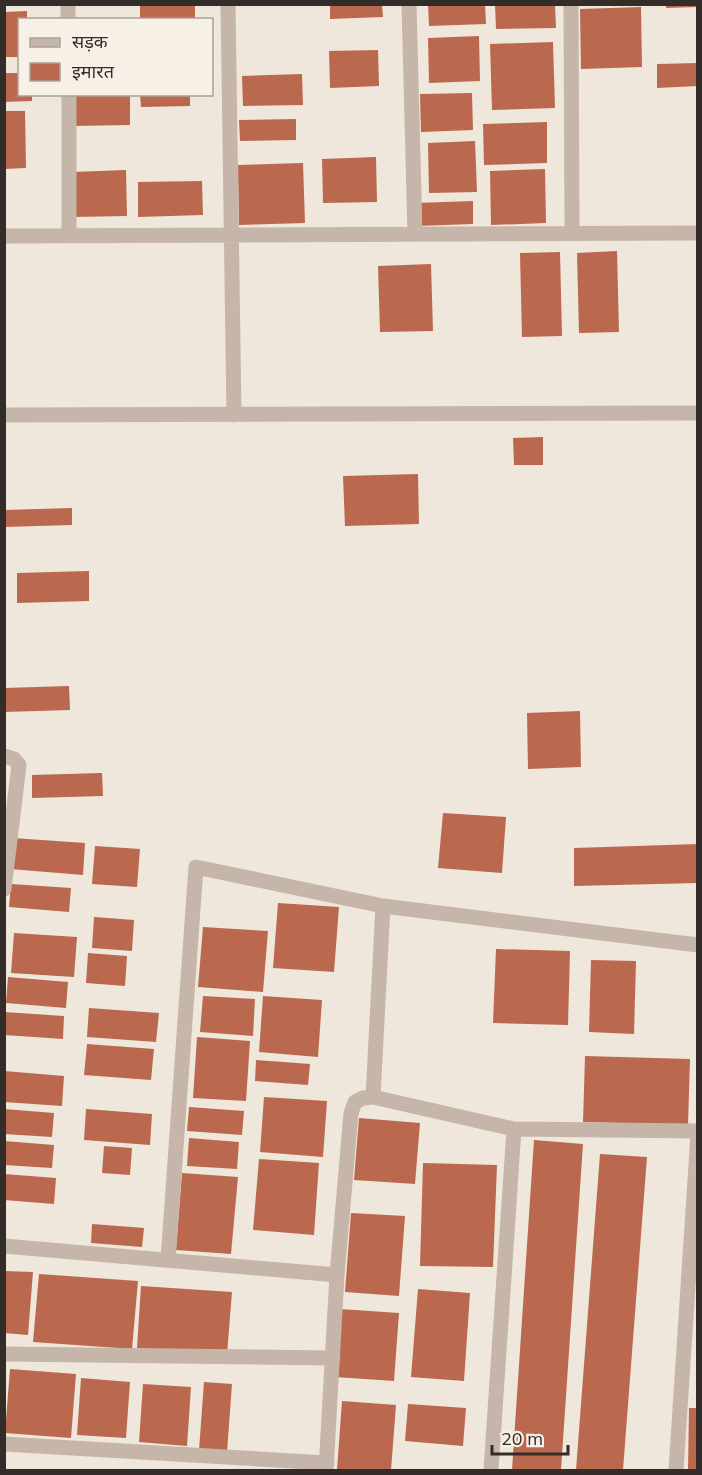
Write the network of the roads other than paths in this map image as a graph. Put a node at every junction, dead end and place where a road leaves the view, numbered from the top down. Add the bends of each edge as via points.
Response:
1 (228, 4) edge
2 (409, 4) edge
3 (571, 4) edge
4 (69, 96) edge
5 (572, 233) junction
6 (698, 233) edge
7 (415, 234) junction
8 (69, 235) junction
9 (233, 235) junction
10 (4, 236) edge
11 (698, 413) edge
12 (4, 415) edge
13 (234, 415) junction
14 (4, 756) edge
15 (4, 889) edge
16 (383, 906) junction
17 (698, 945) edge
18 (373, 1097) junction
19 (514, 1130) junction
20 (698, 1132) edge
21 (4, 1246) edge
22 (168, 1260) junction
23 (338, 1275) junction
24 (4, 1354) edge
25 (333, 1358) junction
26 (4, 1444) edge
27 (326, 1466) edge
28 (491, 1470) edge
29 (676, 1470) edge

1 - 9 street
2 - 7 street
3 - 5 street
4 - 8 street
5 - 6 street
5 - 7 street
7 - 9 street
8 - 9 street
8 - 10 street
9 - 13 street
11 - 13 street
12 - 13 street
14 - 15 street via 15,759 19,765
16 - 17 street
16 - 18 street
16 - 22 street via 196,867
18 - 19 street
18 - 23 street via 355,1102 351,1113
19 - 20 street
19 - 28 street
20 - 29 street
21 - 22 street
22 - 23 street
23 - 25 street
24 - 25 street
25 - 27 street
26 - 27 street

